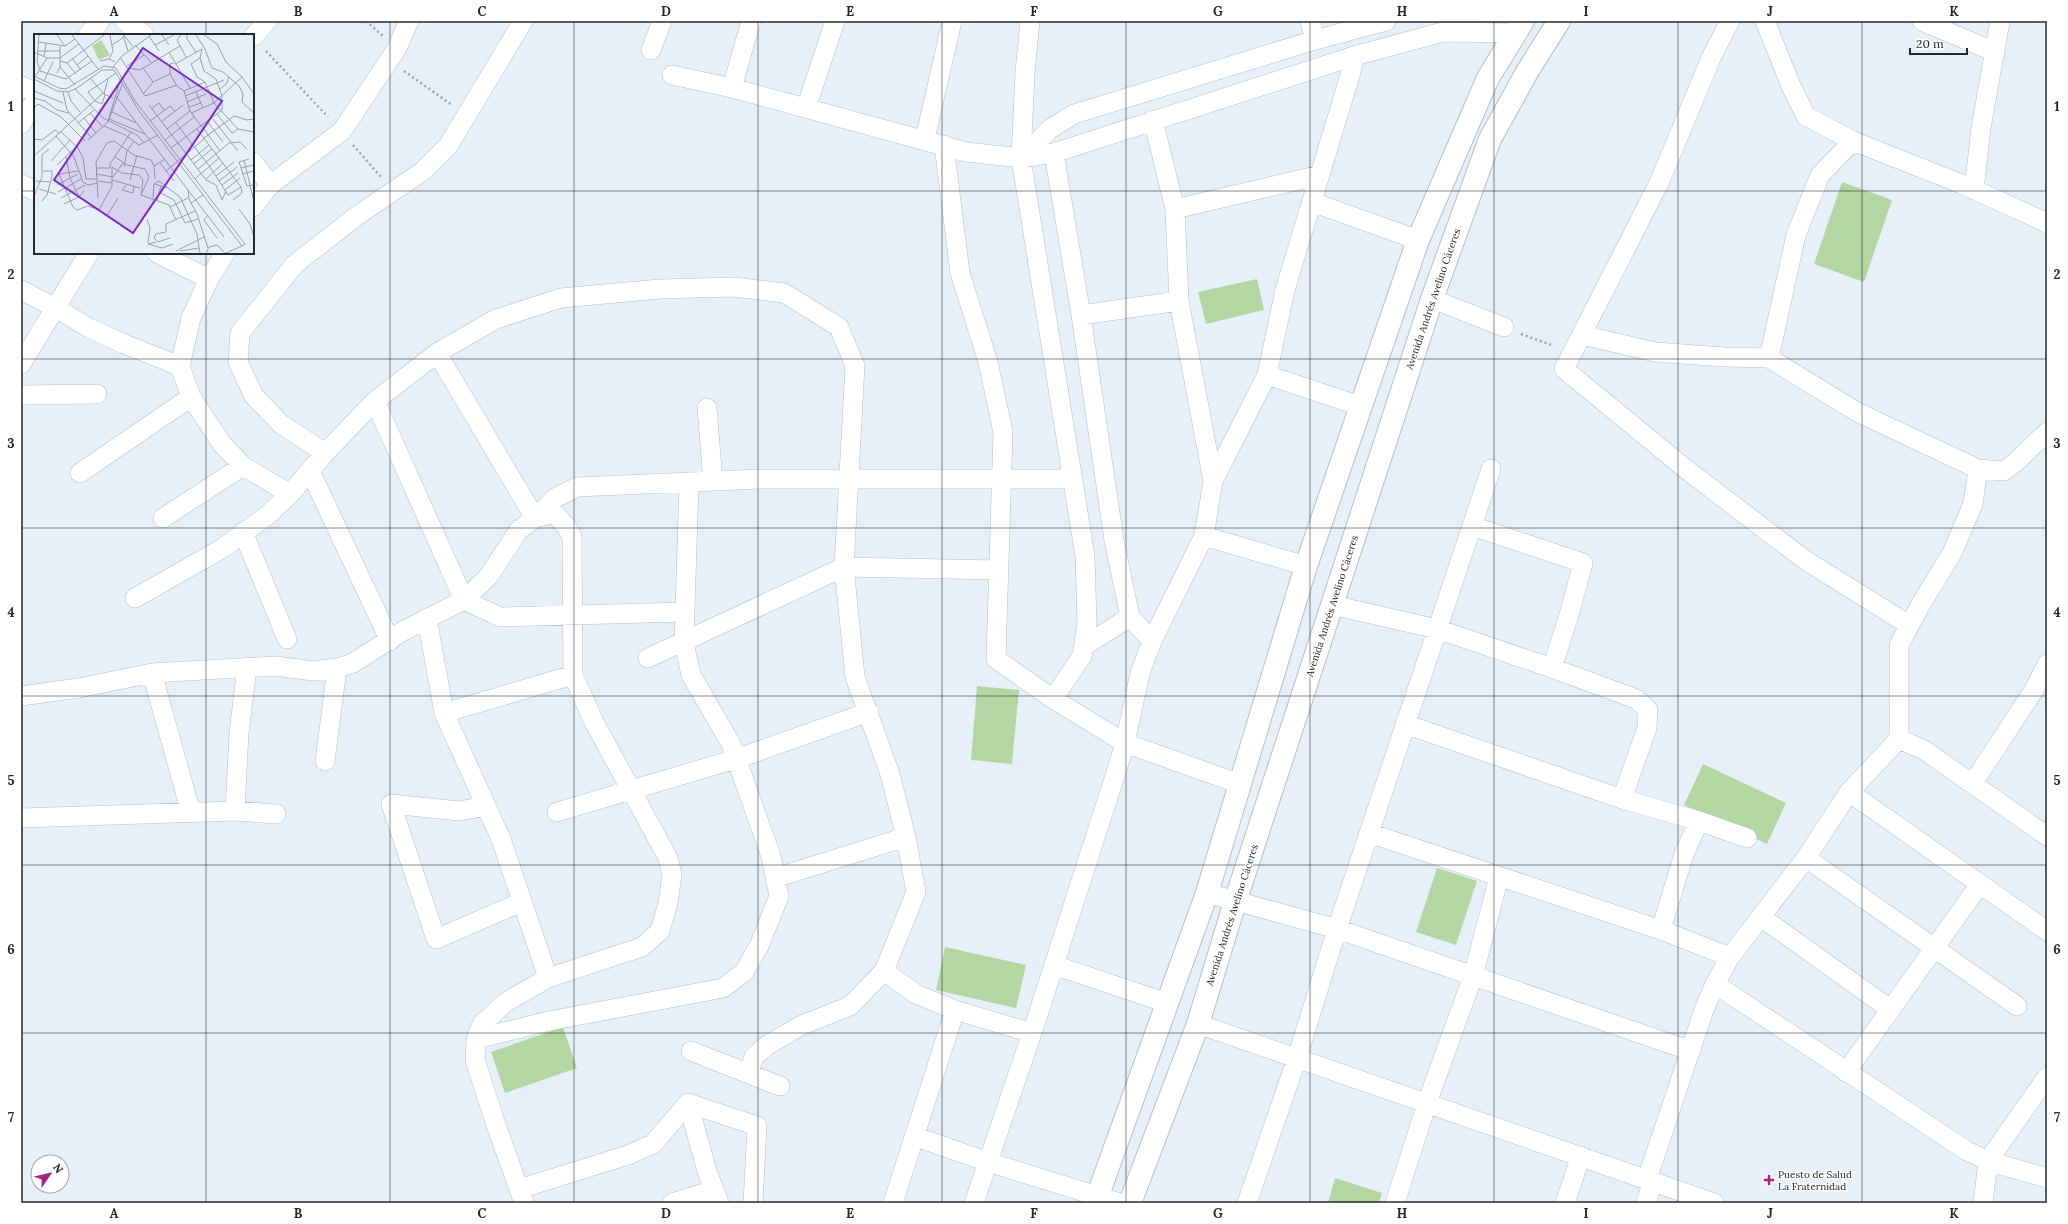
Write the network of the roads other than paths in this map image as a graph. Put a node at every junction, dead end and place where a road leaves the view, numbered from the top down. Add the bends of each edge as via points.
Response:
1 (100, 21) edge
2 (125, 21) edge
3 (267, 21) edge
4 (409, 21) edge
5 (523, 21) edge
6 (662, 21) edge
7 (751, 21) edge
8 (835, 21) edge
9 (952, 21) edge
10 (1030, 21) edge
11 (1310, 21) edge
12 (1386, 21) edge
13 (1542, 21) edge
14 (1559, 21) edge
15 (1730, 21) edge
16 (1765, 21) edge
17 (1922, 21) edge
18 (2000, 21) edge
19 (1519, 27) edge
20 (89, 34) edge
21 (143, 34) edge
22 (1315, 40) junction
23 (258, 43) edge
24 (651, 50) dead end
25 (1994, 52) junction
26 (1354, 56) junction
27 (672, 74) dead end
28 (21, 86) edge
29 (732, 88) junction
30 (34, 92) edge
31 (34, 103) edge
32 (806, 108) junction
33 (1153, 120) junction
34 (21, 124) edge
35 (925, 139) junction
36 (1853, 141) junction
37 (944, 145) junction
38 (1054, 153) junction
39 (1021, 158) junction
40 (254, 163) edge
41 (1320, 175) junction
42 (21, 184) edge
43 (270, 185) junction
44 (34, 190) edge
45 (1974, 190) junction
46 (1312, 202) junction
47 (254, 206) edge
48 (1175, 209) junction
49 (2047, 223) edge
50 (1418, 240) junction
51 (88, 254) edge
52 (159, 254) edge
53 (224, 254) edge
54 (209, 279) junction
55 (21, 290) edge
56 (1432, 299) junction
57 (1179, 301) junction
58 (56, 308) junction
59 (1081, 315) junction
60 (1504, 327) road end
61 (1582, 335) junction
62 (437, 353) junction
63 (1769, 358) junction
64 (21, 364) edge
65 (180, 366) junction
66 (1267, 375) junction
67 (97, 394) dead end
68 (21, 395) edge
69 (191, 397) junction
70 (375, 401) junction
71 (1360, 406) junction
72 (707, 408) dead end
73 (2047, 432) edge
74 (325, 453) junction
75 (243, 466) junction
76 (1491, 469) dead end
77 (1978, 469) junction
78 (310, 471) junction
79 (80, 473) dead end
80 (1073, 479) junction
81 (848, 480) junction
82 (1000, 480) junction
83 (713, 481) junction
84 (1212, 481) junction
85 (690, 482) junction
86 (290, 494) junction
87 (163, 518) dead end
88 (535, 518) junction
89 (1472, 526) junction
90 (243, 532) junction
91 (1204, 536) junction
92 (1306, 566) junction
93 (844, 567) junction
94 (999, 570) junction
95 (135, 598) dead end
96 (464, 600) junction
97 (1332, 605) junction
98 (684, 612) junction
99 (571, 616) junction
100 (1130, 617) junction
101 (427, 618) junction
102 (1909, 625) junction
103 (1437, 629) junction
104 (287, 639) dead end
105 (390, 641) junction
106 (1152, 641) junction
107 (684, 642) junction
108 (1084, 646) junction
109 (648, 658) dead end
110 (2047, 664) edge
111 (247, 667) junction
112 (337, 668) junction
113 (1552, 668) junction
114 (152, 673) junction
115 (573, 676) junction
116 (21, 696) edge
117 (1053, 698) junction
118 (869, 712) junction
119 (444, 713) junction
120 (1405, 724) junction
121 (1899, 739) junction
122 (1125, 743) junction
123 (736, 759) junction
124 (325, 761) dead end
125 (1973, 783) junction
126 (1240, 784) junction
127 (630, 790) junction
128 (1849, 792) junction
129 (1622, 799) junction
130 (486, 806) junction
131 (235, 811) junction
132 (557, 812) dead end
133 (191, 813) junction
134 (276, 814) dead end
135 (21, 818) edge
136 (1699, 821) junction
137 (1369, 833) junction
138 (2047, 836) edge
139 (906, 837) junction
140 (1746, 838) dead end
141 (1806, 858) junction
142 (775, 878) junction
143 (1499, 878) junction
144 (1980, 884) junction
145 (1207, 893) junction
146 (522, 902) junction
147 (1235, 902) junction
148 (1761, 917) junction
149 (1337, 929) junction
150 (1661, 930) junction
151 (2047, 931) edge
152 (1934, 947) junction
153 (1730, 957) junction
154 (1054, 965) junction
155 (884, 971) junction
156 (1473, 976) junction
157 (548, 978) junction
158 (1715, 984) junction
159 (1167, 1003) junction
160 (2017, 1006) dead end
161 (955, 1010) junction
162 (1891, 1010) junction
163 (1198, 1024) junction
164 (1032, 1033) junction
165 (476, 1039) junction
166 (691, 1051) dead end
167 (1691, 1051) junction
168 (1297, 1058) junction
169 (749, 1072) junction
170 (1846, 1072) junction
171 (2047, 1077) edge
172 (780, 1086) dead end
173 (688, 1103) junction
174 (1427, 1103) junction
175 (914, 1136) junction
176 (1581, 1156) junction
177 (1988, 1161) junction
178 (988, 1162) junction
179 (2047, 1178) edge
180 (1650, 1180) junction
181 (521, 1196) edge
182 (717, 1197) edge
183 (1096, 1199) edge
184 (672, 1203) edge
185 (753, 1203) edge
186 (893, 1203) edge
187 (974, 1203) edge
188 (1120, 1203) edge
189 (1130, 1203) edge
190 (1247, 1203) edge
191 (1395, 1203) edge
192 (1565, 1203) edge
193 (1646, 1203) edge
194 (1714, 1203) edge
195 (1983, 1203) edge

1 - 20 street
2 - 21 street
3 - 23 street
4 - 43 street via 389,60 342,132
5 - 74 street via 448,146 423,171 358,215 295,264 240,333 238,362 254,396 281,424
6 - 24 street
7 - 29 street
8 - 32 street
9 - 35 street
10 - 39 street
11 - 22 street
12 - 22 street
13 - 19 street
14 - 56 street, Avenida Andrés Avelino Cáceres via 1527,72 1490,140
15 - 61 street via 1711,58 1659,183
16 - 36 street via 1806,116
17 - 25 street
18 - 25 street
19 - 26 street via 1443,32
19 - 50 street via 1488,78
22 - 39 street via 1074,114 1050,129
25 - 45 street
26 - 33 street
26 - 41 street
27 - 29 street
28 - 30 street
29 - 32 street
31 - 34 street
32 - 35 street
33 - 38 street
33 - 48 street
35 - 37 street
36 - 45 street
36 - 63 street via 1820,175 1796,235
37 - 39 street via 966,152
37 - 82 street via 960,273 988,362 1003,432
38 - 39 street
38 - 59 street
39 - 80 street
40 - 43 street
41 - 46 street
41 - 48 street
42 - 44 street
43 - 47 street
45 - 49 street
46 - 50 street
46 - 66 street via 1285,290
48 - 57 street
50 - 71 street
51 - 58 street
52 - 54 street
53 - 54 street
54 - 65 street via 191,318
55 - 58 street
56 - 60 street
56 - 97 street, Avenida Andrés Avelino Cáceres
57 - 59 street
57 - 84 street
58 - 64 street
58 - 65 street via 89,328
59 - 100 street via 1114,540
61 - 63 street via 1655,352
61 - 102 street via 1564,369 1687,470 1805,560
62 - 70 street
62 - 81 street via 496,320 561,298 660,289 734,287 784,293 839,327 855,366
62 - 88 street
63 - 77 street via 1857,412
65 - 69 street
66 - 71 street
66 - 84 street
67 - 68 street
69 - 75 street via 222,444
69 - 79 street
70 - 74 street
70 - 96 street
71 - 92 street
72 - 83 street
73 - 77 street via 2004,471
74 - 78 street
75 - 86 street
75 - 87 street
76 - 89 street
77 - 102 street via 1973,504 1952,553
78 - 86 street
78 - 105 street
80 - 82 street
80 - 108 street via 1085,556 1087,622
81 - 82 street
81 - 83 street
81 - 93 street
82 - 94 street
83 - 85 street
84 - 91 street
85 - 88 street via 577,487 555,498
85 - 98 street
86 - 90 street via 269,514
88 - 96 street via 519,530 488,577
88 - 99 street via 554,513 572,537
89 - 103 street
89 - 113 street via 1583,563 1570,615
90 - 95 street via 223,548
90 - 104 street
91 - 92 street
91 - 106 street
92 - 126 street
93 - 94 street
93 - 107 street
93 - 118 street via 855,677
94 - 117 street via 996,659
96 - 99 street via 500,617
96 - 101 street
97 - 103 street
97 - 147 street, Avenida Andrés Avelino Cáceres
98 - 99 street
98 - 107 street
99 - 115 street
100 - 106 street
100 - 108 street
101 - 105 street
101 - 119 street
102 - 121 street via 1899,645
103 - 113 street
103 - 120 street
105 - 112 street via 353,663
106 - 122 street via 1140,674
107 - 109 street
107 - 123 street via 691,676 731,744
108 - 117 street via 1082,656
110 - 125 street via 2034,690
111 - 112 street via 275,666 313,671
111 - 114 street
111 - 131 street
112 - 124 street
113 - 129 street via 1636,699 1648,710 1647,728
114 - 116 street via 79,688
114 - 133 street
115 - 119 street
115 - 127 street
117 - 122 street
118 - 123 street
118 - 139 street via 890,774
119 - 130 street
120 - 129 street
120 - 137 street
121 - 125 street via 1924,750
121 - 128 street
122 - 126 street
122 - 154 street
123 - 127 street
123 - 142 street via 771,856
125 - 138 street
126 - 145 street
127 - 132 street
127 - 157 street via 668,858 672,874 668,903 660,931 642,947
128 - 141 street
128 - 144 street
129 - 136 street
130 - 146 street via 501,839
130 - 146 street via 459,811 391,804 436,939
131 - 133 street
131 - 134 street
133 - 135 street
136 - 140 street
136 - 150 street via 1684,854
137 - 143 street
137 - 149 street
139 - 142 street
139 - 155 street via 916,892
141 - 148 street
141 - 152 street
142 - 165 street via 779,896 759,946 744,972 723,988 549,1021
143 - 150 street
143 - 156 street
144 - 151 street
144 - 152 street
145 - 147 street
145 - 159 street
146 - 157 street
147 - 149 street
147 - 163 street, Avenida Andrés Avelino Cáceres
148 - 153 street
148 - 162 street
149 - 156 street
149 - 168 street
150 - 153 street
152 - 160 street
152 - 162 street
153 - 158 street
154 - 159 street
154 - 164 street
155 - 161 street via 916,994
155 - 169 street via 850,1006 802,1026 766,1046 754,1057
156 - 167 street
156 - 174 street
157 - 165 street via 506,1002 482,1024
158 - 167 street
158 - 170 street
159 - 183 street
161 - 164 street
161 - 175 street
162 - 170 street
163 - 168 street
163 - 189 street, Avenida Andrés Avelino Cáceres
164 - 178 street
165 - 181 street via 475,1060
166 - 169 street
167 - 180 street
168 - 174 street
168 - 190 street
169 - 172 street
170 - 177 street
171 - 177 street
173 - 181 street via 653,1144
173 - 182 street
173 - 185 street via 757,1126
174 - 176 street
174 - 191 street
175 - 178 street
175 - 186 street
176 - 180 street
176 - 192 street
177 - 179 street
177 - 195 street
178 - 183 street
178 - 187 street
180 - 193 street
180 - 194 street
182 - 184 street
183 - 188 street

